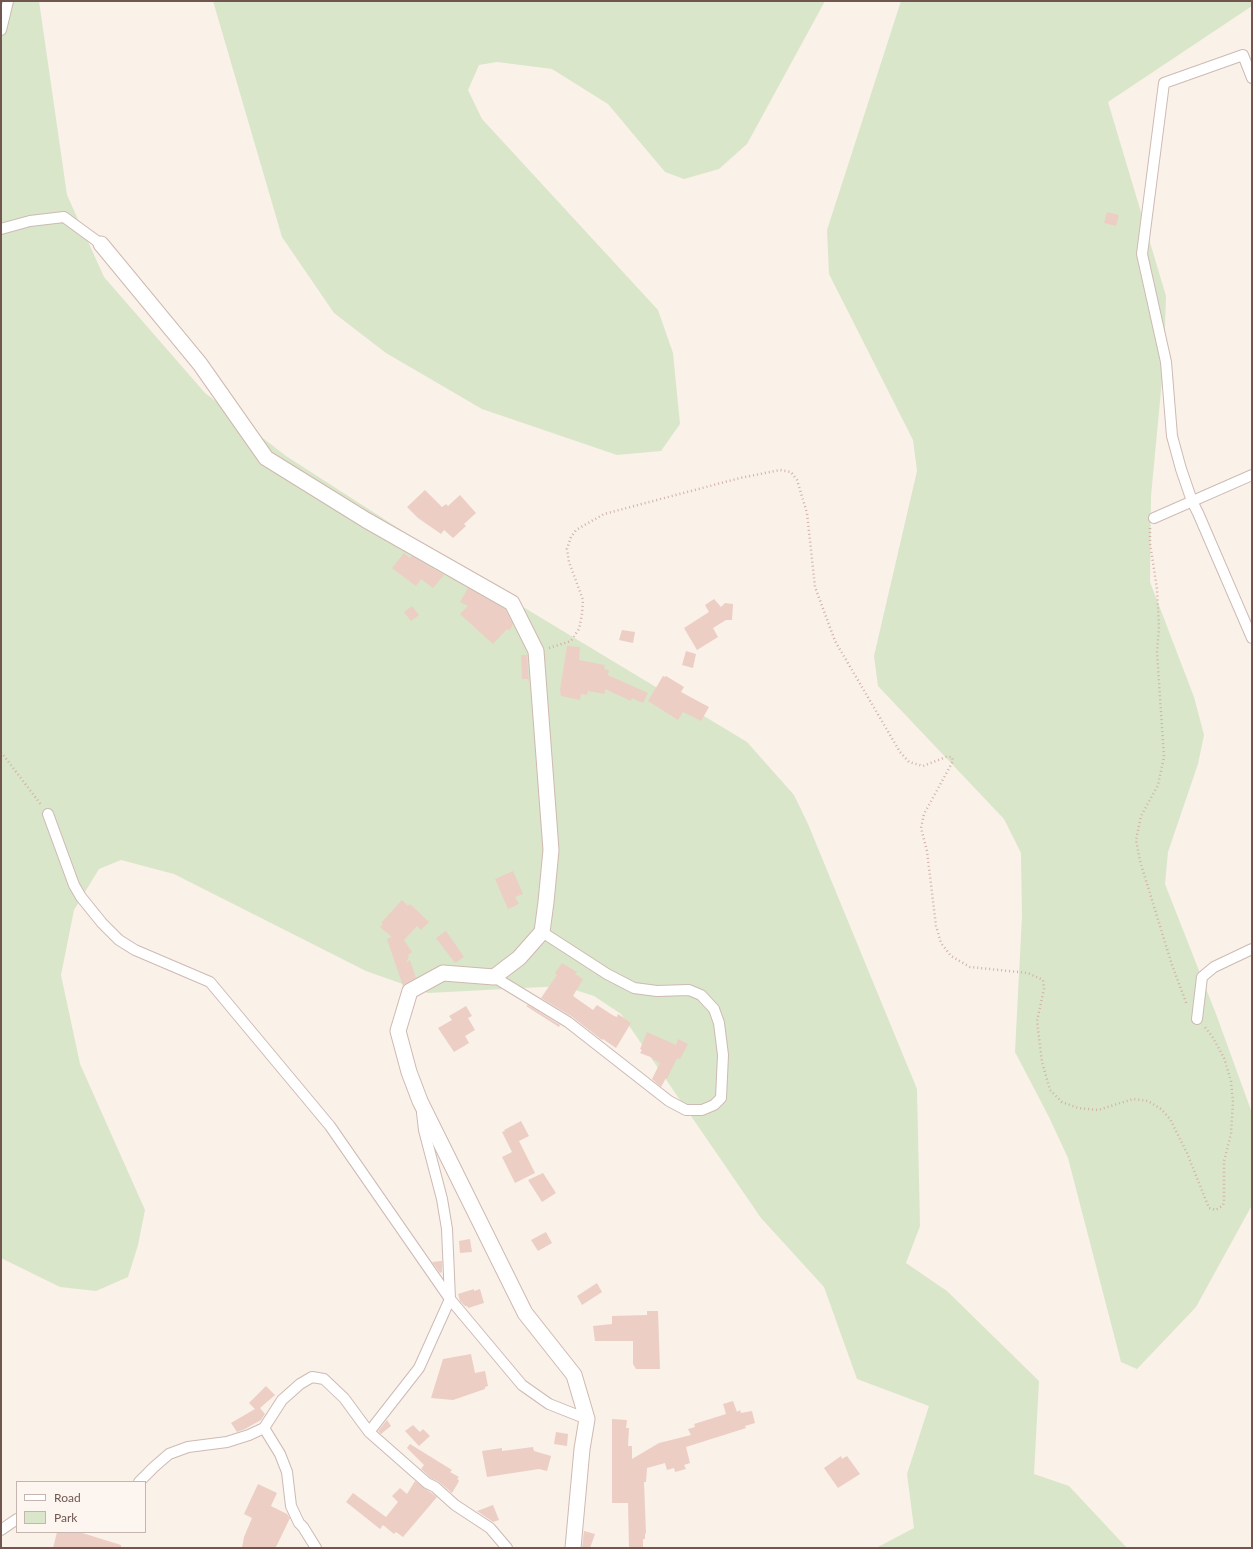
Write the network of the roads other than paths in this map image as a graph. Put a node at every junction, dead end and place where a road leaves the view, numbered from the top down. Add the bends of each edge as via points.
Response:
1 (8, 1) edge
2 (1, 30) edge
3 (1252, 78) edge
4 (1, 229) edge
5 (101, 244) joint
6 (1252, 475) edge
7 (1192, 501) junction
8 (1154, 518) road end
9 (1252, 638) edge
10 (48, 814) road end
11 (542, 932) junction
12 (1252, 949) edge
13 (494, 977) junction
14 (1197, 1019) road end
15 (420, 1101) junction
16 (450, 1299) junction
17 (587, 1419) junction
18 (264, 1428) junction
19 (369, 1432) junction
20 (140, 1481) edge
21 (16, 1520) edge
22 (1, 1530) edge
23 (316, 1548) edge
24 (507, 1548) edge
25 (573, 1548) edge

1 - 2 street
3 - 7 street via 1243,55 1164,84 1142,254 1166,362 1172,436 1180,469
4 - 5 street via 30,221 64,217
5 - 11 street via 200,364 266,458 366,520 512,603 536,651 551,850
6 - 7 street
7 - 8 street
7 - 9 street
10 - 16 street via 74,885 102,923 119,940 135,950 210,982 330,1126
11 - 13 street via 519,958
11 - 13 street via 607,974 634,988 657,991 688,990 701,995 714,1009 719,1024 723,1055 721,1098 714,1105 702,1110 686,1110 669,1101 568,1022
12 - 14 street via 1214,967 1202,977
13 - 15 street via 443,973 410,991 398,1031
15 - 16 street via 424,1130 448,1229
15 - 17 street via 525,1313 574,1375
16 - 17 street via 522,1385 549,1404
16 - 19 street via 419,1368
17 - 25 street
18 - 19 street via 282,1400 312,1377 324,1379 344,1398
18 - 20 street via 227,1442 188,1447 169,1454
18 - 23 street via 280,1454 287,1472 291,1506 299,1524
19 - 24 street via 427,1483 490,1528
21 - 22 street

